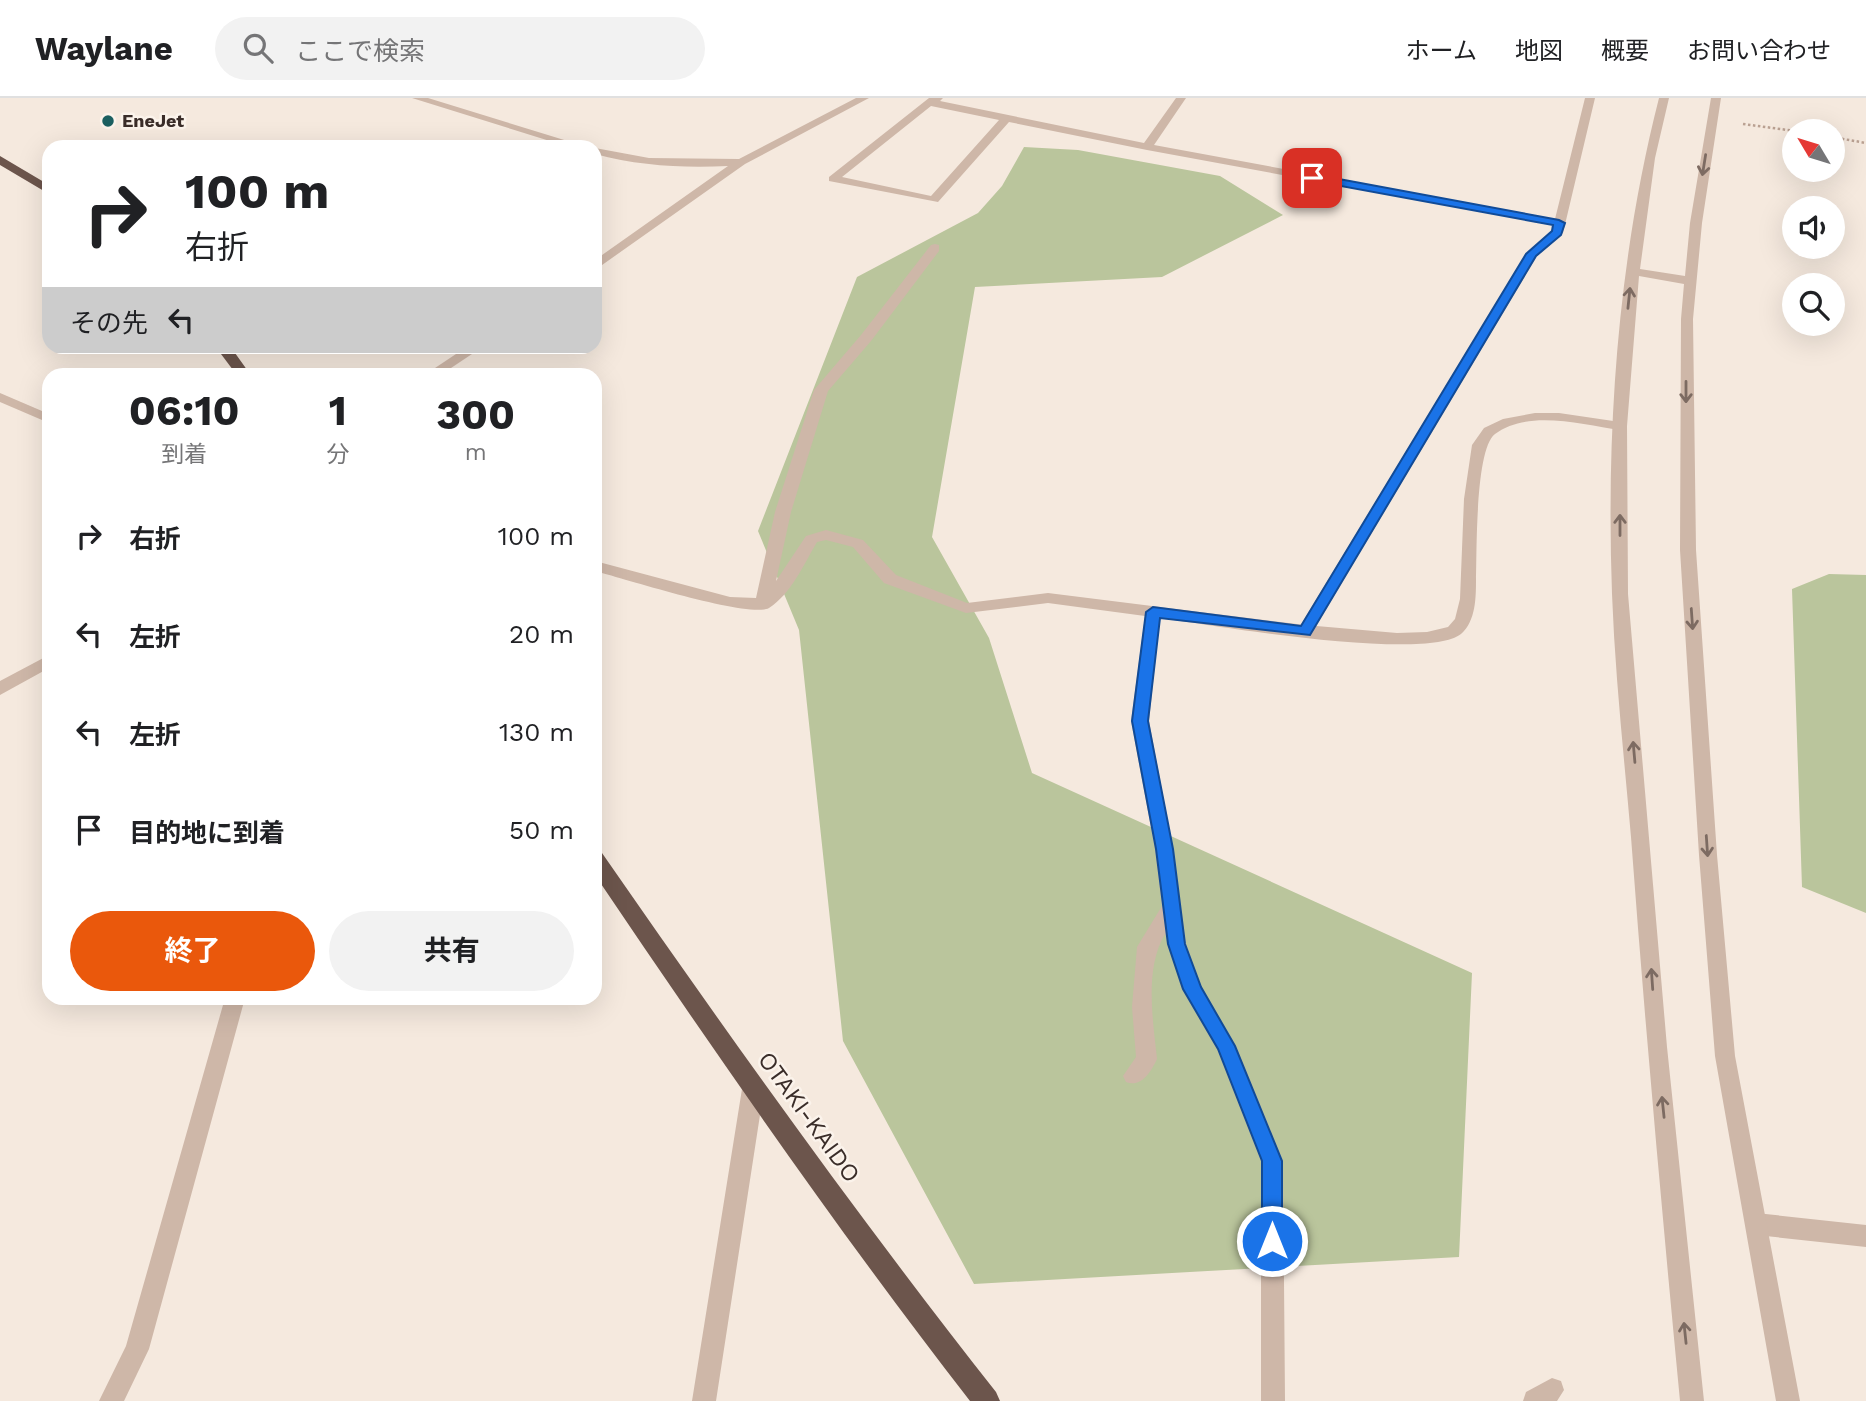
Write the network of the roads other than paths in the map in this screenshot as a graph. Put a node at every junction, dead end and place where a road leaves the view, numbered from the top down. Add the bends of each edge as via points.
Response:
1 (417, 98) edge
2 (864, 98) edge
3 (1181, 98) edge
4 (1590, 98) edge
5 (1664, 98) edge
6 (1716, 98) edge
7 (934, 100) edge
8 (1006, 118) junction
9 (558, 140) edge
10 (1147, 147) junction
11 (602, 153) edge
12 (0, 160) edge
13 (741, 162) junction
14 (42, 186) edge
15 (1559, 223) junction
16 (935, 248) dead end
17 (602, 261) edge
18 (1632, 271) junction
19 (1691, 281) junction
20 (465, 354) edge
21 (443, 368) edge
22 (0, 397) edge
23 (42, 416) edge
24 (1620, 426) junction
25 (602, 568) edge
26 (764, 604) junction
27 (1153, 612) junction
28 (1305, 631) junction
29 (42, 665) edge
30 (0, 688) edge
31 (602, 869) edge
32 (1172, 905) junction
33 (233, 1005) edge
34 (1133, 1076) dead end
35 (753, 1089) junction
36 (1756, 1224) junction
37 (1866, 1236) edge
38 (111, 1401) edge
39 (704, 1401) edge
40 (987, 1401) edge
41 (1273, 1401) edge
42 (1692, 1401) edge
43 (1788, 1401) edge

1 - 9 street
2 - 13 street
3 - 10 street
4 - 15 street
5 - 18 street via 1649,159
6 -> 19 street
7 - 8 street
7 - 8 street via 833,180 934,200
8 - 10 street
10 - 15 street
11 - 13 street via 626,160 681,164
12 - 14 highway
13 - 17 street
15 - 28 street via 1557,233 1532,254
16 - 26 street via 821,390 783,512
18 - 19 street
24 -> 18 street
19 -> 36 street via 1687,319 1688,550 1707,855 1725,1056
20 - 21 street
22 - 23 street
24 - 28 street via 1535,417 1489,431 1479,444 1471,499 1468,599 1463,620 1454,631 1397,639
42 -> 24 street via 1620,594
25 - 26 street via 730,602
26 - 27 street via 787,579 811,539 826,535 858,542 891,579 966,608 1048,598
27 - 28 street
27 - 32 street via 1140,721
29 - 30 street
31 - 35 highway, OTAKI-KAIDO
32 - 34 street via 1147,947 1142,1007 1147,1059
32 - 41 street via 1177,944 1192,989 1226,1046 1272,1161
33 - 38 street via 138,1349
35 - 39 street
35 - 40 highway, OTAKI-KAIDO
36 - 37 street
36 - 43 street

